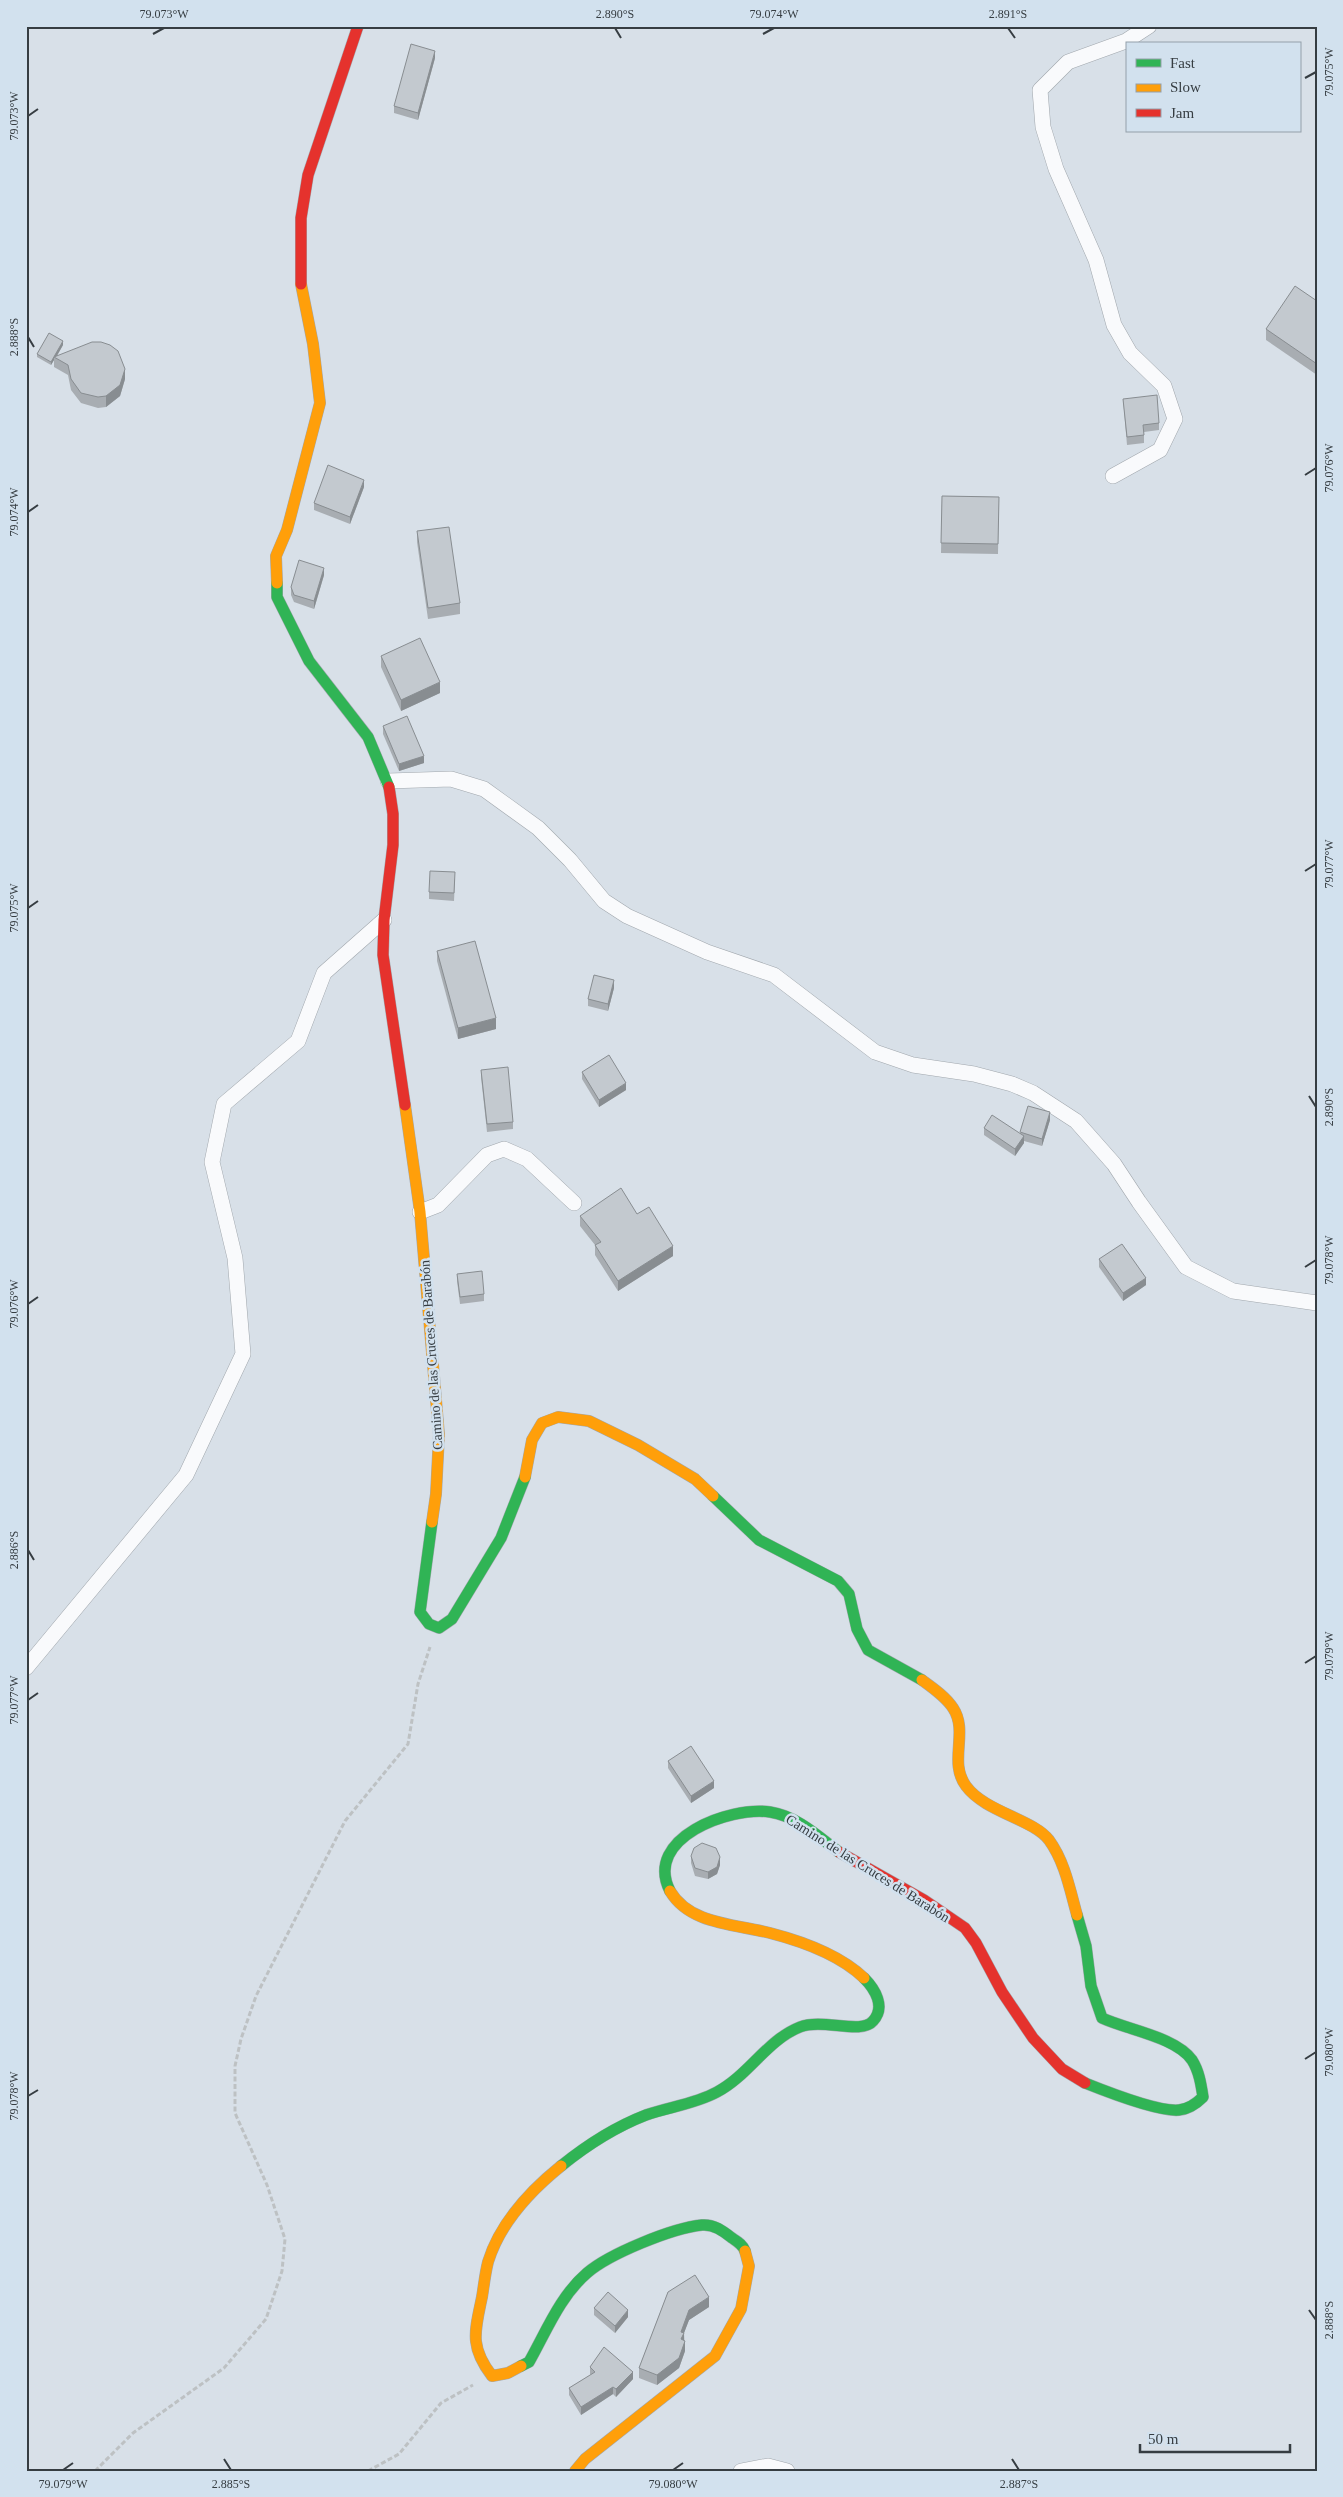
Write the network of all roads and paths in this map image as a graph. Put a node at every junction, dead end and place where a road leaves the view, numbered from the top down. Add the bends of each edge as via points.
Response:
1 (358, 26) edge
2 (1149, 26) edge
3 (1113, 476) dead end
4 (388, 781) junction
5 (384, 920) junction
6 (574, 1203) dead end
7 (420, 1212) junction
8 (1317, 1303) edge
9 (439, 1628) junction
10 (26, 1668) edge
11 (492, 2376) junction
12 (95, 2471) edge
13 (368, 2471) edge
14 (574, 2471) edge
15 (741, 2471) edge
16 (787, 2471) edge

1 - 4 street, Camino de las Cruces de Barabón via 308,175 301,218 300,281 313,344 320,403 287,530 276,556 277,596 309,661 368,737
2 - 3 street via 1126,41 1068,62 1040,90 1043,127 1056,170 1096,260 1114,325 1130,353 1164,386 1175,419 1160,450
4 - 5 street, Camino de las Cruces de Barabón via 393,846
4 - 8 street via 451,779 484,789 538,828 604,901 627,916 707,952 774,975 875,1052 913,1065 1003,1081 1033,1093 1076,1121 1114,1164 1186,1267 1233,1291
5 - 7 street, Camino de las Cruces de Barabón via 383,956
5 - 10 street via 324,973 298,1041 224,1104 212,1162 235,1258 243,1354 186,1475
6 - 7 street via 527,1159 504,1149 487,1155 438,1205
7 - 9 street, Camino de las Cruces de Barabón via 438,1435 436,1494 420,1612 429,1624
9 - 11 street, Camino de las Cruces de Barabón via 452,1619 501,1538 523,1485 532,1440 542,1423 558,1417 589,1421 696,1479 759,1540 838,1581 849,1594 857,1629 868,1650 919,1678 954,1709 960,1731 959,1772 966,1786 990,1805 1048,1839 1065,1871 1086,1946 1091,1986 1102,2018 1118,2028 1160,2038 1188,2052 1202,2079 1204,2097 1181,2112 1161,2110 1073,2077 1049,2059 1002,1993 967,1930 933,1905 851,1860 789,1816 766,1811 733,1815 711,1822 678,1839 666,1858 663,1873 669,1889 682,1906 710,1919 777,1935 842,1962 872,1986 880,2007 878,2017 865,2027 852,2029 819,2022 795,2029 776,2040 725,2087 705,2097 620,2125 559,2167 518,2206 490,2253 473,2343 481,2364
9 - 12 path via 418,1684 408,1744 345,1821 256,1996 241,2040 235,2066 235,2113 267,2185 286,2239 282,2271 266,2319 224,2368 132,2433
11 - 13 path via 441,2403 399,2454
11 - 14 street via 508,2373 529,2362 566,2295 587,2272 615,2256 658,2237 702,2225 717,2227 743,2246 749,2266 741,2309 715,2356
15 - 16 street via 768,2466

